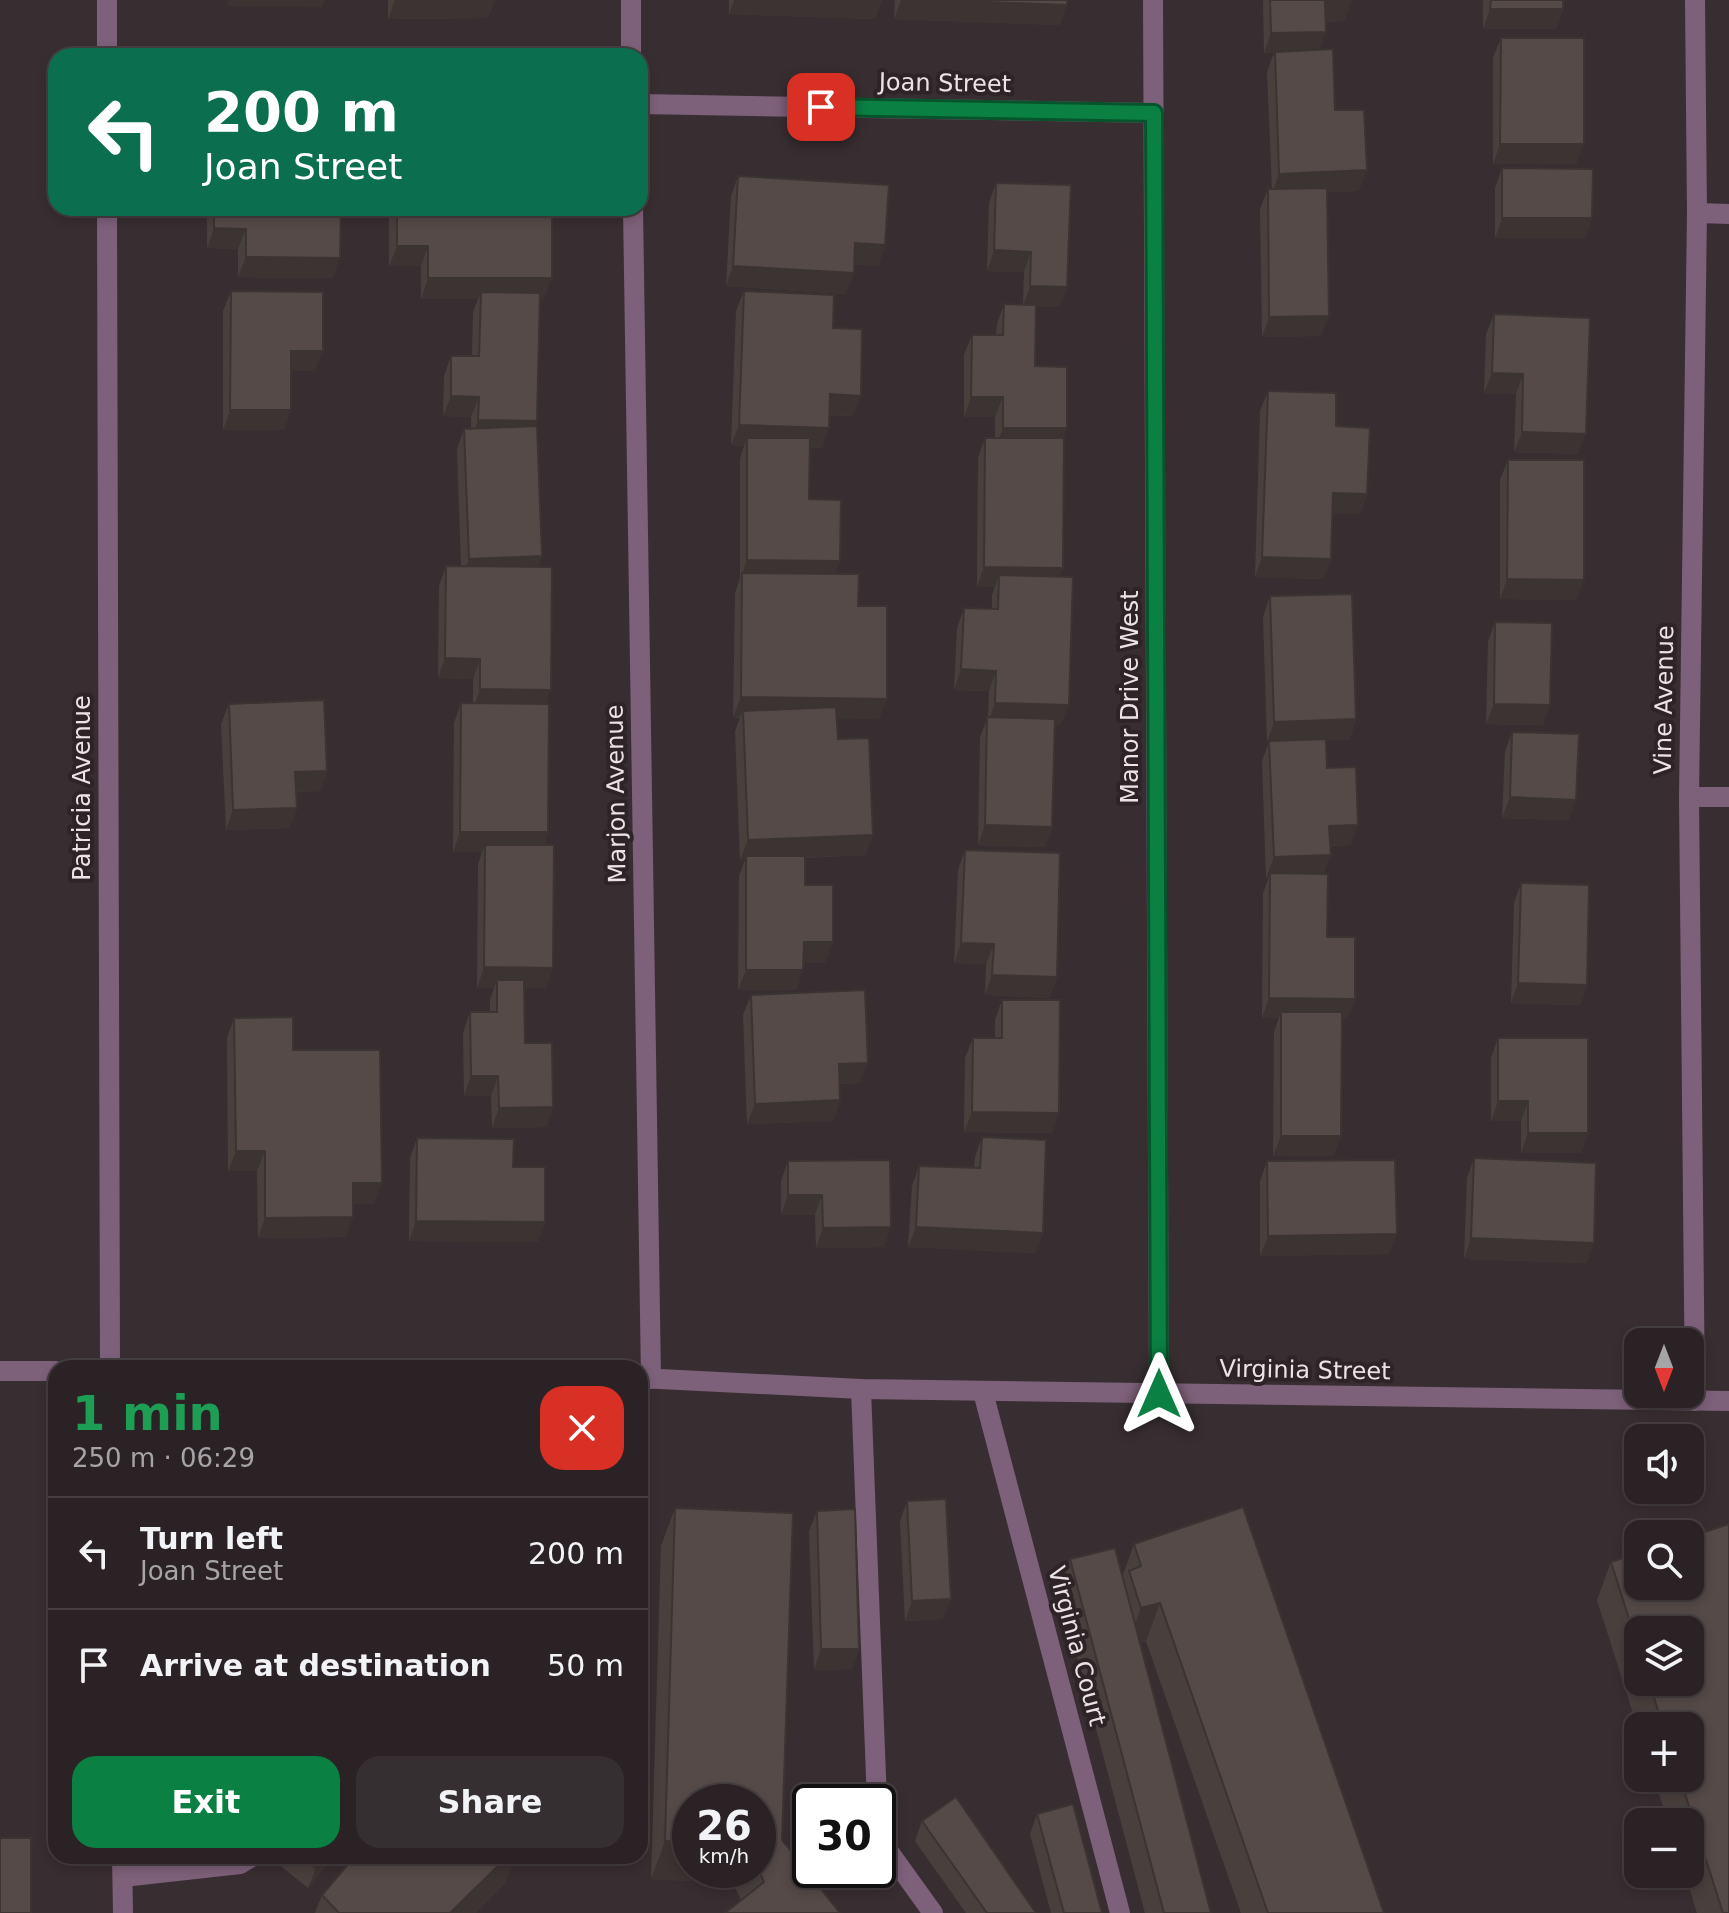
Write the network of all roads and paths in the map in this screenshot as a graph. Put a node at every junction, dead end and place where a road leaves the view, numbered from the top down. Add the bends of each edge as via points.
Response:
1 (107, 0) edge
2 (631, 0) edge
3 (1153, 0) edge
4 (1695, 0) edge
5 (107, 48) edge
6 (631, 48) edge
7 (648, 104) edge
8 (1154, 113) junction
9 (1697, 213) junction
10 (1729, 214) edge
11 (107, 216) edge
12 (633, 216) edge
13 (1689, 797) junction
14 (1729, 797) edge
15 (1694, 1328) edge
16 (110, 1360) edge
17 (645, 1360) edge
18 (0, 1371) edge
19 (48, 1371) edge
20 (648, 1378) edge
21 (861, 1389) junction
22 (983, 1392) junction
23 (1159, 1394) junction
24 (1624, 1400) edge
25 (1704, 1401) edge
26 (1729, 1401) edge
27 (876, 1784) edge
28 (896, 1862) edge
29 (240, 1864) edge
30 (123, 1866) edge
31 (123, 1913) edge
32 (933, 1913) edge
33 (1120, 1913) edge

1 - 5 street
2 - 6 street
3 - 8 street, Manor Drive West
4 - 9 street, Vine Avenue
7 - 8 street, Joan Street
8 - 23 street, Manor Drive West
9 - 10 street
9 - 13 street, Vine Avenue
11 - 16 street, Patricia Avenue
12 - 17 street, Marjon Avenue
13 - 14 street
13 - 15 street, Vine Avenue
18 - 19 street
20 - 21 street, Virginia Street
21 - 22 street, Virginia Street
21 - 27 street
22 - 23 street, Virginia Street
22 - 33 street, Virginia Court
23 - 24 street, Virginia Street
25 - 26 street, Virginia Street
28 - 32 street
29 - 30 street
30 - 31 street

